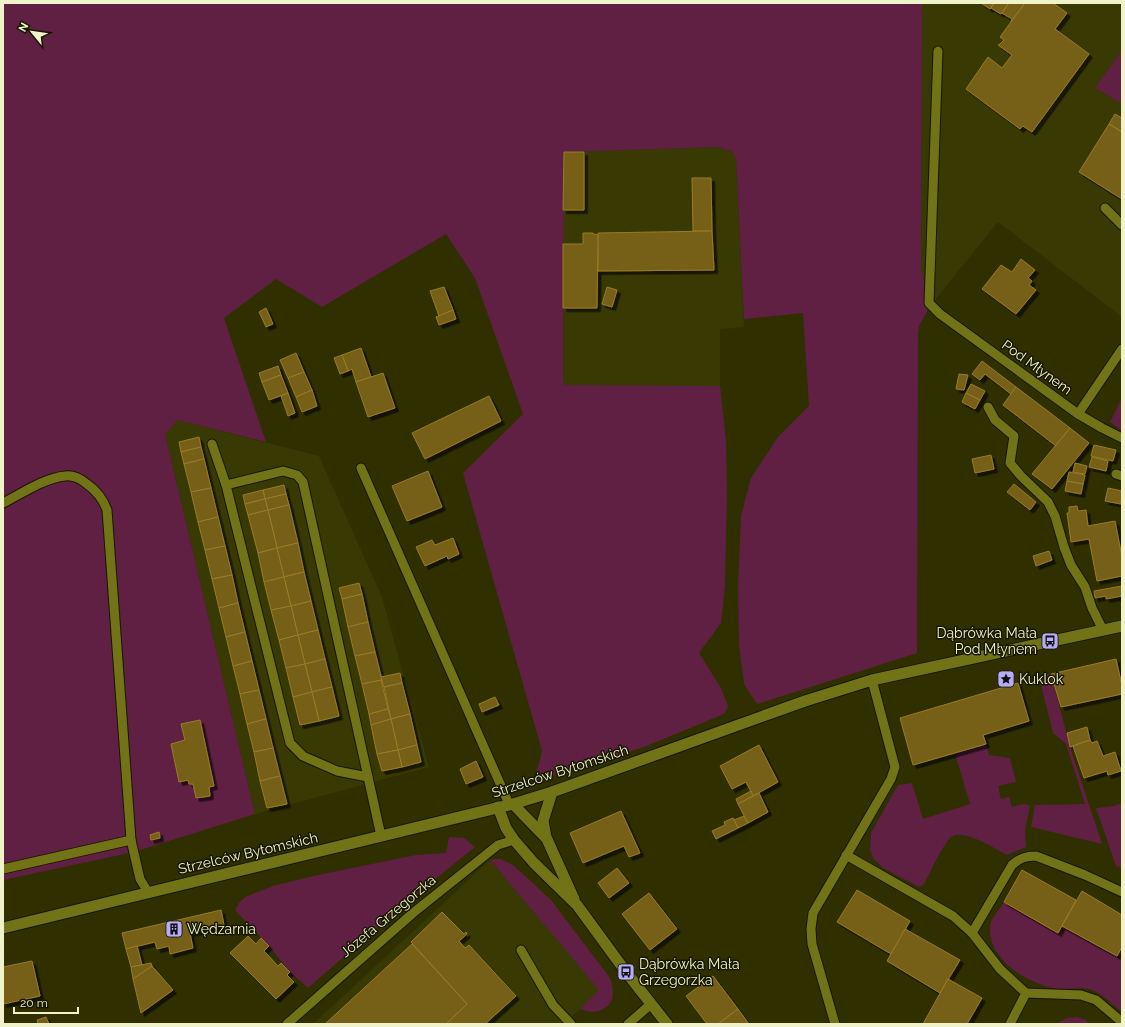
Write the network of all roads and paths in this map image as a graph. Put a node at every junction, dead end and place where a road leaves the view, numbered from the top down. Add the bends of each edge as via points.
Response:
1 (938, 51) dead end
2 (1105, 208) dead end
3 (1122, 225) edge
4 (1122, 349) edge
5 (988, 407) dead end
6 (1078, 414) junction
7 (1122, 438) edge
8 (212, 444) dead end
9 (361, 468) dead end
10 (226, 484) junction
11 (3, 503) edge
12 (1122, 626) edge
13 (1103, 630) junction
14 (872, 680) junction
15 (368, 777) junction
16 (552, 792) junction
17 (507, 805) junction
18 (381, 836) junction
19 (546, 837) junction
20 (131, 840) junction
21 (514, 840) junction
22 (846, 856) junction
23 (3, 869) edge
24 (148, 892) junction
25 (1122, 892) edge
26 (577, 906) junction
27 (3, 928) edge
28 (972, 933) junction
29 (521, 950) dead end
30 (1026, 993) junction
31 (651, 1004) junction
32 (1122, 1022) edge
33 (287, 1024) edge
34 (571, 1024) edge
35 (628, 1024) edge
36 (667, 1024) edge
37 (835, 1024) edge
38 (1010, 1024) edge

1 - 6 lane, Pod Młynem via 929,303 940,314
2 - 3 lane
4 - 6 lane
5 - 13 lane via 995,420 1014,436 1010,463 1048,502 1071,565 1085,587
6 - 7 lane, Pod Młynem
8 - 10 lane
9 - 17 lane
10 - 15 lane via 290,743 303,756 337,771
10 - 15 lane via 283,471 303,482
11 - 20 lane via 51,479 66,476 84,481 104,501 107,510
12 - 13 street, Strzelców Bytomskich
13 - 14 street, Strzelców Bytomskich
14 - 16 street, Strzelców Bytomskich via 805,701
14 - 22 lane via 895,767 891,779
15 - 18 lane
16 - 17 street, Strzelców Bytomskich
16 - 19 street via 543,821
17 - 18 street, Strzelców Bytomskich
17 - 19 street
17 - 21 street via 506,828
18 - 24 street, Strzelców Bytomskich
19 - 26 street
20 - 23 lane
20 - 24 lane via 140,879
21 - 26 street
21 - 33 lane, Józefa Grzegorzka via 498,845 413,913
22 - 28 lane via 953,916
22 - 37 lane via 813,913 811,929 812,944
24 - 27 street, Strzelców Bytomskich
25 - 28 lane via 1036,856 1027,856 1012,865
26 - 31 street
28 - 30 lane via 1000,969
29 - 34 lane via 553,1005
30 - 32 lane via 1081,995 1096,1000
30 - 38 lane
31 - 35 lane
31 - 36 street

